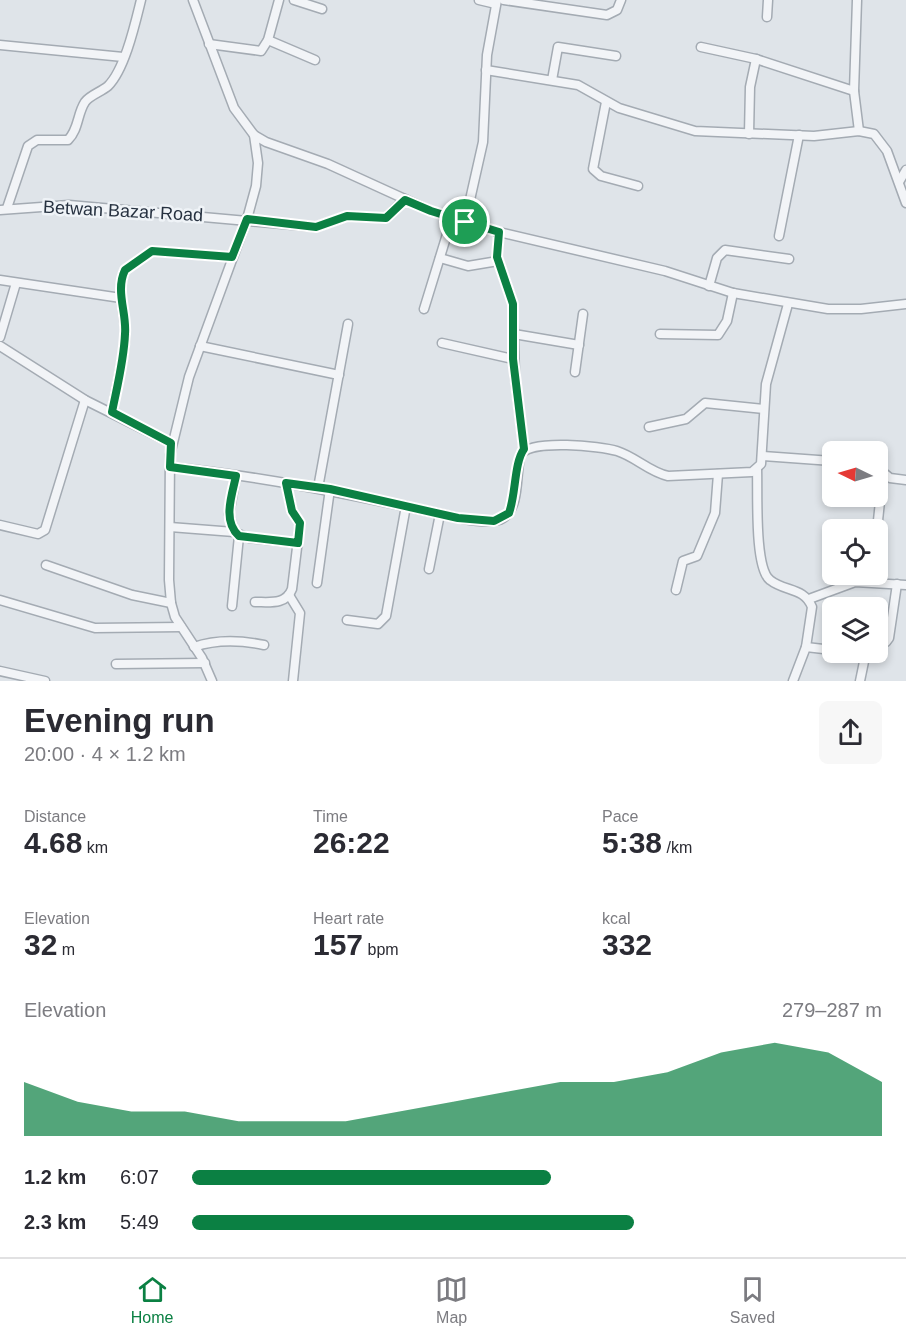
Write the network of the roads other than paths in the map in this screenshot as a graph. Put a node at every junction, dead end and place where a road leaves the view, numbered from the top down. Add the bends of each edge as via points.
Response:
1 (141, 0) edge
2 (193, 0) edge
3 (279, 0) edge
4 (294, 0) edge
5 (479, 0) edge
6 (621, 0) edge
7 (768, 0) edge
8 (857, 0) edge
9 (499, 1) edge
10 (321, 9) dead end
11 (767, 17) dead end
12 (267, 40) junction
13 (210, 44) junction
14 (0, 45) edge
15 (701, 47) dead end
16 (616, 56) dead end
17 (123, 57) junction
18 (756, 59) junction
19 (315, 60) dead end
20 (486, 70) junction
21 (552, 80) junction
22 (854, 91) junction
23 (606, 102) junction
24 (859, 131) junction
25 (749, 134) junction
26 (254, 135) junction
27 (799, 135) junction
28 (906, 170) edge
29 (899, 182) junction
30 (638, 186) dead end
31 (405, 200) junction
32 (906, 203) edge
33 (4, 209) edge
34 (452, 218) junction
35 (247, 219) junction
36 (465, 222) junction
37 (499, 232) junction
38 (779, 236) dead end
39 (232, 257) junction
40 (440, 258) junction
41 (789, 259) dead end
42 (498, 261) junction
43 (0, 280) edge
44 (16, 283) junction
45 (709, 286) junction
46 (733, 293) junction
47 (121, 298) junction
48 (788, 304) junction
49 (906, 304) edge
50 (424, 309) dead end
51 (583, 314) dead end
52 (348, 324) dead end
53 (514, 334) junction
54 (660, 334) dead end
55 (0, 337) edge
56 (442, 343) dead end
57 (579, 345) junction
58 (0, 346) edge
59 (200, 346) junction
60 (513, 359) junction
61 (575, 372) dead end
62 (339, 375) junction
63 (86, 400) junction
64 (764, 409) junction
65 (112, 412) junction
66 (649, 427) dead end
67 (171, 443) junction
68 (524, 449) junction
69 (763, 456) junction
70 (822, 460) edge
71 (170, 467) junction
72 (757, 469) junction
73 (718, 474) junction
74 (236, 476) junction
75 (888, 477) edge
76 (906, 480) edge
77 (286, 483) junction
78 (318, 488) junction
79 (330, 489) junction
80 (406, 506) junction
81 (440, 514) junction
82 (0, 525) edge
83 (170, 527) junction
84 (236, 534) junction
85 (298, 543) junction
86 (46, 566) dead end
87 (429, 569) dead end
88 (317, 583) dead end
89 (901, 585) edge
90 (676, 590) dead end
91 (289, 595) junction
92 (809, 599) junction
93 (0, 600) edge
94 (255, 602) dead end
95 (171, 603) junction
96 (232, 606) dead end
97 (346, 620) dead end
98 (181, 627) junction
99 (888, 639) edge
100 (264, 645) dead end
101 (194, 647) junction
102 (806, 647) junction
103 (822, 649) edge
104 (205, 663) junction
105 (864, 663) edge
106 (116, 664) dead end
107 (0, 671) edge
108 (30, 679) edge
109 (45, 681) edge
110 (212, 681) edge
111 (293, 681) edge
112 (792, 681) edge
113 (860, 681) edge

1 - 17 street
2 - 13 street
3 - 12 street
4 - 10 street
5 - 9 street
6 - 9 street via 617,10 607,15
7 - 11 street
8 - 22 street
9 - 20 street
12 - 13 street via 264,48 256,52
12 - 19 street
13 - 26 street via 234,108
14 - 17 street
15 - 18 street
16 - 21 street via 558,46
17 - 33 street via 108,86 87,100 72,135 60,141 37,140 28,146
18 - 22 street
18 - 25 street via 750,87
20 - 21 street
20 - 36 street via 483,142
21 - 23 street via 578,85
22 - 24 street
23 - 25 street via 695,131
23 - 30 street via 593,169 601,177
24 - 27 street
24 - 29 street via 878,137
25 - 27 street
26 - 31 street
26 - 35 street via 258,175
27 - 38 street
28 - 29 street
29 - 32 street
31 - 34 street
31 - 35 street, Betwan Bazar Road via 386,218 347,216 316,227
33 - 35 street, Betwan Bazar Road via 69,205
34 - 36 street
34 - 40 street
35 - 39 street
36 - 37 street
37 - 42 street
37 - 45 street via 635,263
39 - 47 street via 152,251 125,270
39 - 59 street
40 - 42 street via 468,266
40 - 50 street
41 - 45 street via 725,250 717,258
42 - 53 street via 513,304
43 - 44 street
44 - 47 street
44 - 55 street
45 - 46 street
46 - 48 street
46 - 54 street via 724,328 718,335
47 - 65 street via 125,342
48 - 49 street via 844,310
48 - 64 street via 771,360
51 - 57 street
52 - 62 street
53 - 57 street
53 - 60 street
56 - 60 street
57 - 61 street
58 - 63 street
59 - 62 street
59 - 67 street
60 - 68 street
62 - 78 street
63 - 65 street
63 - 82 street via 45,530 38,534
64 - 66 street via 705,403 686,419
64 - 69 street
65 - 67 street
67 - 71 street
68 - 73 street via 608,449 659,474
68 - 81 street via 509,513 484,521
69 - 70 street
69 - 72 street
71 - 74 street
71 - 83 street
72 - 73 street
72 - 92 street via 764,573 769,580
73 - 90 street via 714,520 698,556 683,561
74 - 77 street
74 - 84 street via 229,514
75 - 76 street
77 - 78 street
77 - 85 street via 292,511 300,523
78 - 79 street
79 - 80 street
79 - 88 street
80 - 81 street
80 - 97 street via 386,616 378,624
81 - 87 street
83 - 84 street
83 - 95 street
84 - 85 street
84 - 96 street
85 - 91 street
86 - 95 street via 132,596
89 - 92 street via 850,583 841,590
89 - 99 street
91 - 94 street via 280,602
91 - 111 street via 300,613
92 - 102 street via 812,618
93 - 98 street via 95,628
95 - 98 street
98 - 101 street
100 - 101 street via 211,641
101 - 104 street
102 - 103 street
102 - 112 street
104 - 106 street
104 - 110 street
105 - 113 street
107 - 108 street
108 - 109 street

